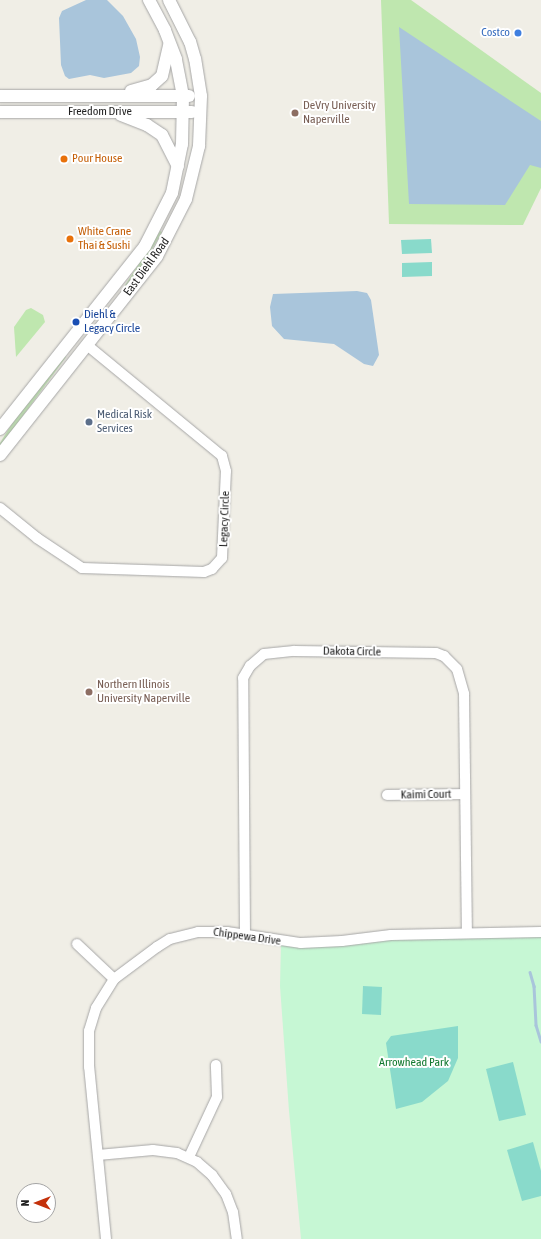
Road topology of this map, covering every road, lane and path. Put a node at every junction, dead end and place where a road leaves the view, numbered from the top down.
1 (149, 0) edge
2 (169, 0) edge
3 (170, 42) junction
4 (0, 96) edge
5 (111, 96) junction
6 (183, 96) junction
7 (200, 96) junction
8 (0, 112) edge
9 (112, 112) junction
10 (184, 112) junction
11 (201, 112) junction
12 (178, 169) junction
13 (87, 345) junction
14 (0, 429) edge
15 (0, 455) edge
16 (0, 508) edge
17 (465, 794) junction
18 (387, 795) dead end
19 (541, 932) edge
20 (467, 933) junction
21 (246, 935) junction
22 (77, 944) dead end
23 (114, 979) junction
24 (216, 1065) dead end
25 (98, 1155) junction
26 (189, 1157) junction
27 (106, 1239) edge
28 (237, 1239) edge

1 - 3 street, East Diehl Road
2 - 7 street, East Diehl Road
3 - 5 street
3 - 6 street, East Diehl Road
4 - 5 street, Freedom Drive
5 - 6 street, Freedom Drive
6 - 7 street, Freedom Drive
6 - 10 street, East Diehl Road
7 - 11 street, East Diehl Road
8 - 9 street, Freedom Drive
9 - 10 street, Freedom Drive
9 - 12 street
10 - 11 street, Freedom Drive
10 - 12 street, East Diehl Road
11 - 13 street, East Diehl Road
12 - 14 street, East Diehl Road
13 - 15 street, East Diehl Road
13 - 16 street, Legacy Circle
17 - 18 street, Kaimi Court
17 - 20 street, Dakota Circle
17 - 21 street, Dakota Circle
19 - 20 street, Chippewa Drive
20 - 21 street, Chippewa Drive
21 - 23 street, Chippewa Drive
22 - 23 street
23 - 25 street, Chippewa Drive
24 - 26 street
25 - 26 street
25 - 27 street, Chippewa Drive
26 - 28 street

